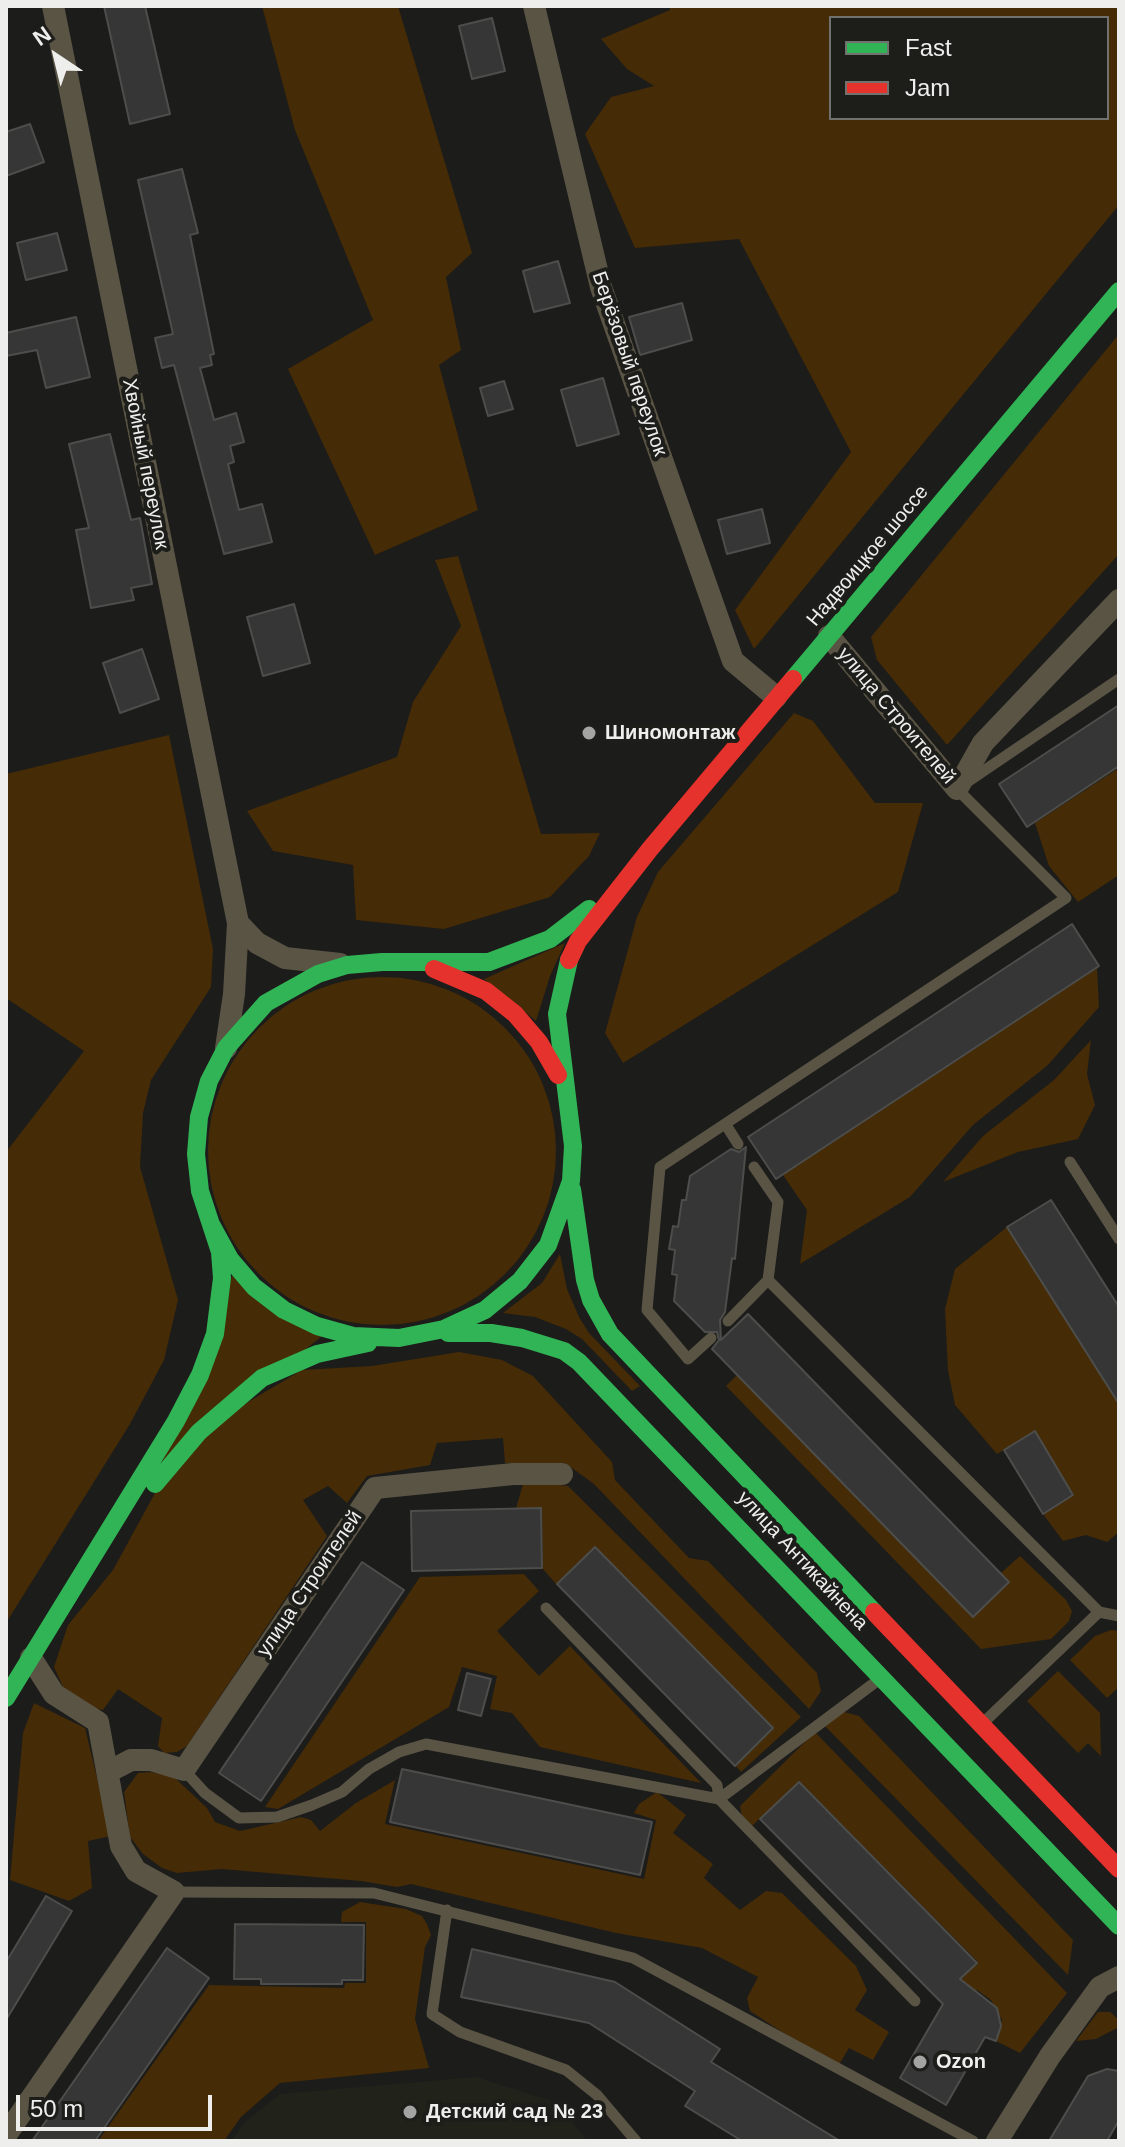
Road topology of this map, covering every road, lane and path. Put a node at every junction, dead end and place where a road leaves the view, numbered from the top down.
1 (53, 6) edge
2 (534, 6) edge
3 (1119, 291) edge
4 (1119, 600) edge
5 (829, 636) junction
6 (1119, 679) edge
7 (776, 697) junction
8 (957, 789) junction
9 (650, 849) junction
10 (238, 923) junction
11 (417, 964) junction
12 (347, 965) junction
13 (226, 1048) junction
14 (569, 1110) junction
15 (726, 1125) junction
16 (738, 1144) dead end
17 (1070, 1162) dead end
18 (754, 1167) dead end
19 (571, 1181) junction
20 (212, 1226) junction
21 (1119, 1239) edge
22 (768, 1280) junction
23 (728, 1321) dead end
24 (395, 1338) junction
25 (711, 1338) dead end
26 (562, 1474) dead end
27 (102, 1546) junction
28 (546, 1608) dead end
29 (1099, 1612) junction
30 (1119, 1616) edge
31 (31, 1658) junction
32 (882, 1677) junction
33 (6, 1698) edge
34 (981, 1724) junction
35 (184, 1770) junction
36 (110, 1771) junction
37 (719, 1799) junction
38 (1119, 1869) edge
39 (174, 1892) junction
40 (447, 1910) junction
41 (1116, 1917) edge
42 (1119, 1977) edge
43 (915, 2001) dead end
44 (6, 2135) edge
45 (636, 2141) edge
46 (973, 2141) edge
47 (997, 2141) edge

1 - 10 street, Хвойный переулок
2 - 7 street, Берёзовый переулок
3 - 5 main road, Надвоицкое шоссе
4 - 8 street, улица Строителей
5 - 7 main road, Надвоицкое шоссе
5 - 8 street, улица Строителей
6 - 8 lane
7 - 9 main road, Надвоицкое шоссе
8 - 15 lane
9 - 11 main road
9 - 14 main road
10 - 12 street
10 - 13 street, Хвойный переулок
11 - 12 main road
11 - 14 main road
12 - 13 main road
13 - 20 main road
14 - 19 main road
15 - 16 lane
15 - 25 lane
17 - 21 lane
18 - 22 lane
19 - 24 main road
19 - 34 main road, улица Антикайнена
20 - 24 main road
20 - 27 main road
22 - 23 lane
22 - 29 lane
24 - 27 main road
24 - 32 main road, улица Антикайнена
26 - 35 street, улица Строителей
27 - 31 main road
28 - 37 lane
29 - 30 lane
29 - 34 lane
31 - 33 main road
31 - 36 street
32 - 37 lane
32 - 41 main road, улица Антикайнена
34 - 38 main road, улица Антикайнена
35 - 36 street
35 - 37 lane
36 - 39 street
37 - 43 lane
39 - 40 lane
39 - 44 street
40 - 45 lane
40 - 46 lane
42 - 47 street

